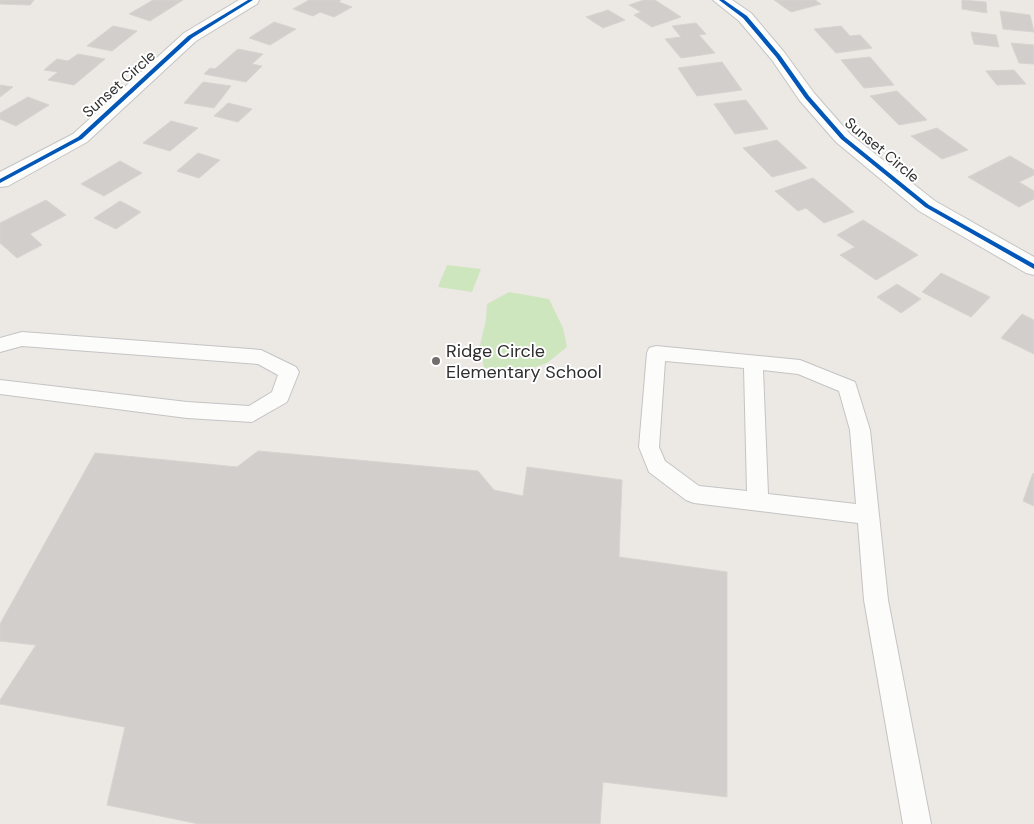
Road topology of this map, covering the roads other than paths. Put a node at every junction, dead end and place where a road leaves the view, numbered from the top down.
1 (251, 0) edge
2 (721, 0) edge
3 (0, 181) edge
4 (1034, 267) edge
5 (0, 345) edge
6 (753, 363) junction
7 (0, 387) edge
8 (758, 502) junction
9 (869, 515) junction
10 (917, 824) edge

1 - 3 street, Sunset Circle
2 - 4 street, Sunset Circle
5 - 7 lane
6 - 8 lane
6 - 8 lane
6 - 9 lane
8 - 9 lane
9 - 10 lane

